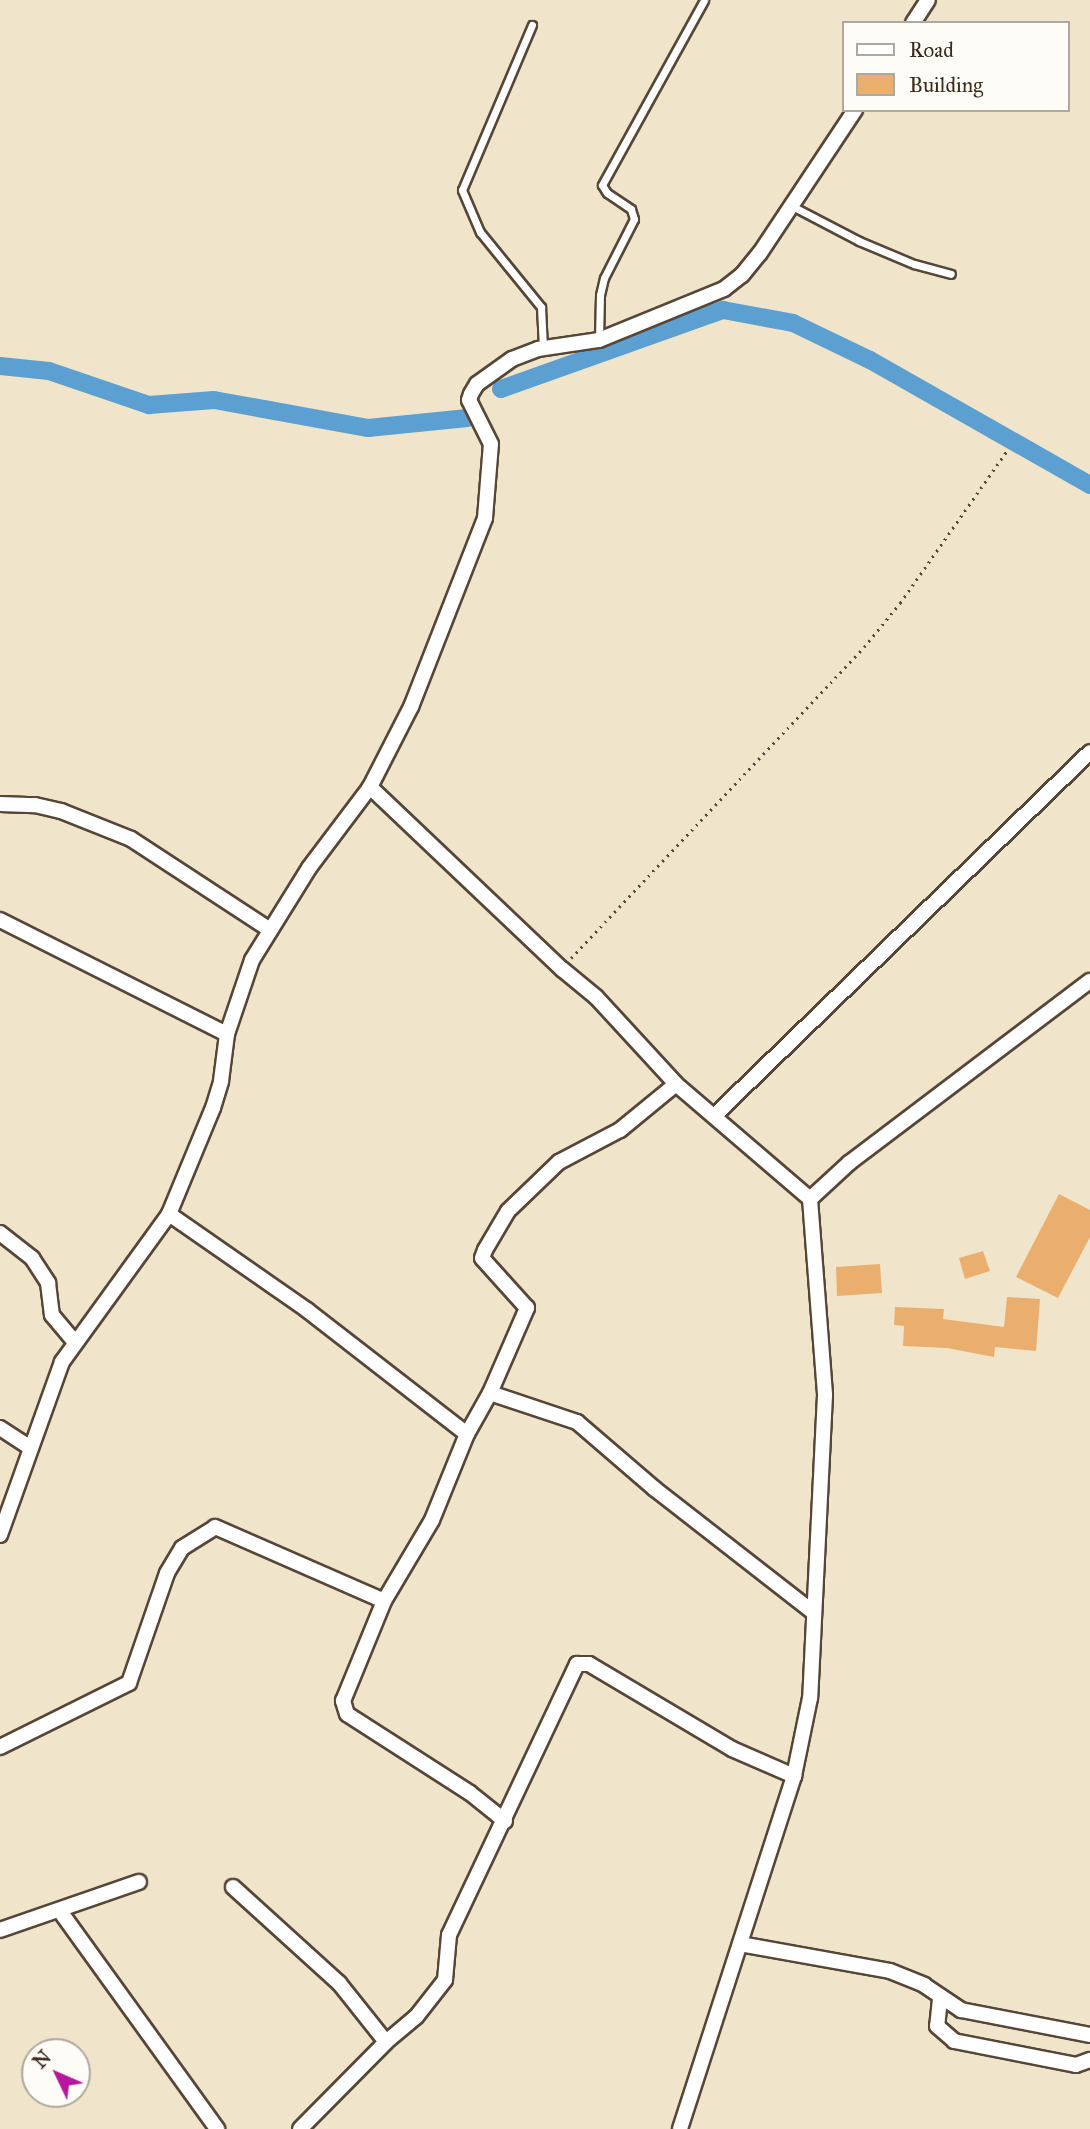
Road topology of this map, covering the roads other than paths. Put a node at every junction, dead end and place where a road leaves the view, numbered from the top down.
1 (704, 0) edge
2 (928, 0) edge
3 (914, 21) edge
4 (532, 25) dead end
5 (854, 112) edge
6 (792, 206) junction
7 (951, 274) dead end
8 (599, 340) junction
9 (543, 348) junction
10 (1090, 752) edge
11 (370, 788) junction
12 (0, 804) edge
13 (0, 920) edge
14 (270, 930) junction
15 (1090, 981) edge
16 (227, 1034) junction
17 (676, 1084) junction
18 (714, 1116) junction
19 (810, 1199) junction
20 (170, 1214) junction
21 (0, 1233) edge
22 (75, 1342) junction
23 (490, 1393) junction
24 (0, 1428) edge
25 (467, 1434) junction
26 (29, 1447) junction
27 (0, 1535) edge
28 (384, 1601) junction
29 (813, 1612) junction
30 (0, 1748) edge
31 (794, 1776) junction
32 (505, 1821) junction
33 (139, 1881) dead end
34 (233, 1887) dead end
35 (61, 1911) junction
36 (0, 1930) edge
37 (740, 1944) junction
38 (940, 1999) junction
39 (1090, 2035) edge
40 (386, 2042) junction
41 (1090, 2060) edge
42 (217, 2129) edge
43 (300, 2129) edge
44 (680, 2129) edge

1 - 8 lane
2 - 3 street
4 - 9 lane
5 - 6 street
6 - 7 lane
6 - 8 street
8 - 9 street
9 - 11 street
10 - 18 street
11 - 14 street
11 - 17 street
12 - 14 street
13 - 16 street
14 - 16 street
15 - 19 street
16 - 20 street
17 - 18 street
17 - 23 street
18 - 19 street
19 - 29 street
20 - 22 street
20 - 25 street
21 - 22 street
22 - 26 street
23 - 25 street
23 - 29 street
24 - 26 street
25 - 28 street
26 - 27 street
28 - 30 street
28 - 32 street
29 - 31 street
31 - 32 street
31 - 37 street
32 - 40 street
33 - 35 street
34 - 40 street
35 - 36 street
35 - 42 street
37 - 38 street
37 - 44 street
38 - 39 street
38 - 41 street
40 - 43 street

